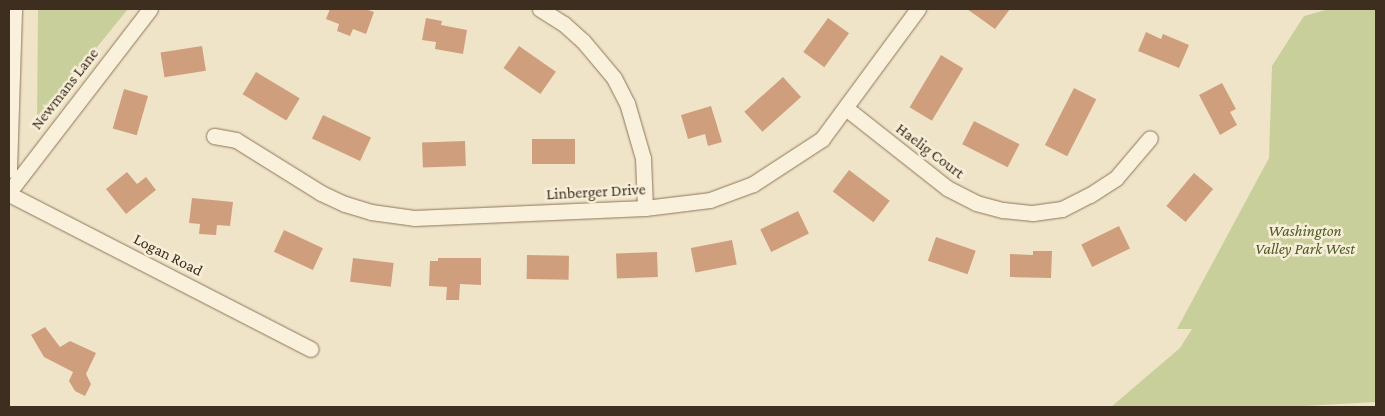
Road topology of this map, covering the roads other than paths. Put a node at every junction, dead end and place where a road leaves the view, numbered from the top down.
1 (14, 9) edge
2 (150, 9) edge
3 (540, 9) edge
4 (918, 9) edge
5 (847, 109) junction
6 (214, 136) dead end
7 (1150, 138) dead end
8 (9, 170) edge
9 (9, 193) edge
10 (645, 208) junction
11 (310, 349) dead end

1 - 8 street
2 - 9 street, Newmans Lane
3 - 10 street
4 - 5 street, Linberger Drive
5 - 7 street, Haelig Court
5 - 10 street, Linberger Drive
6 - 10 street, Linberger Drive
9 - 11 street, Logan Road

